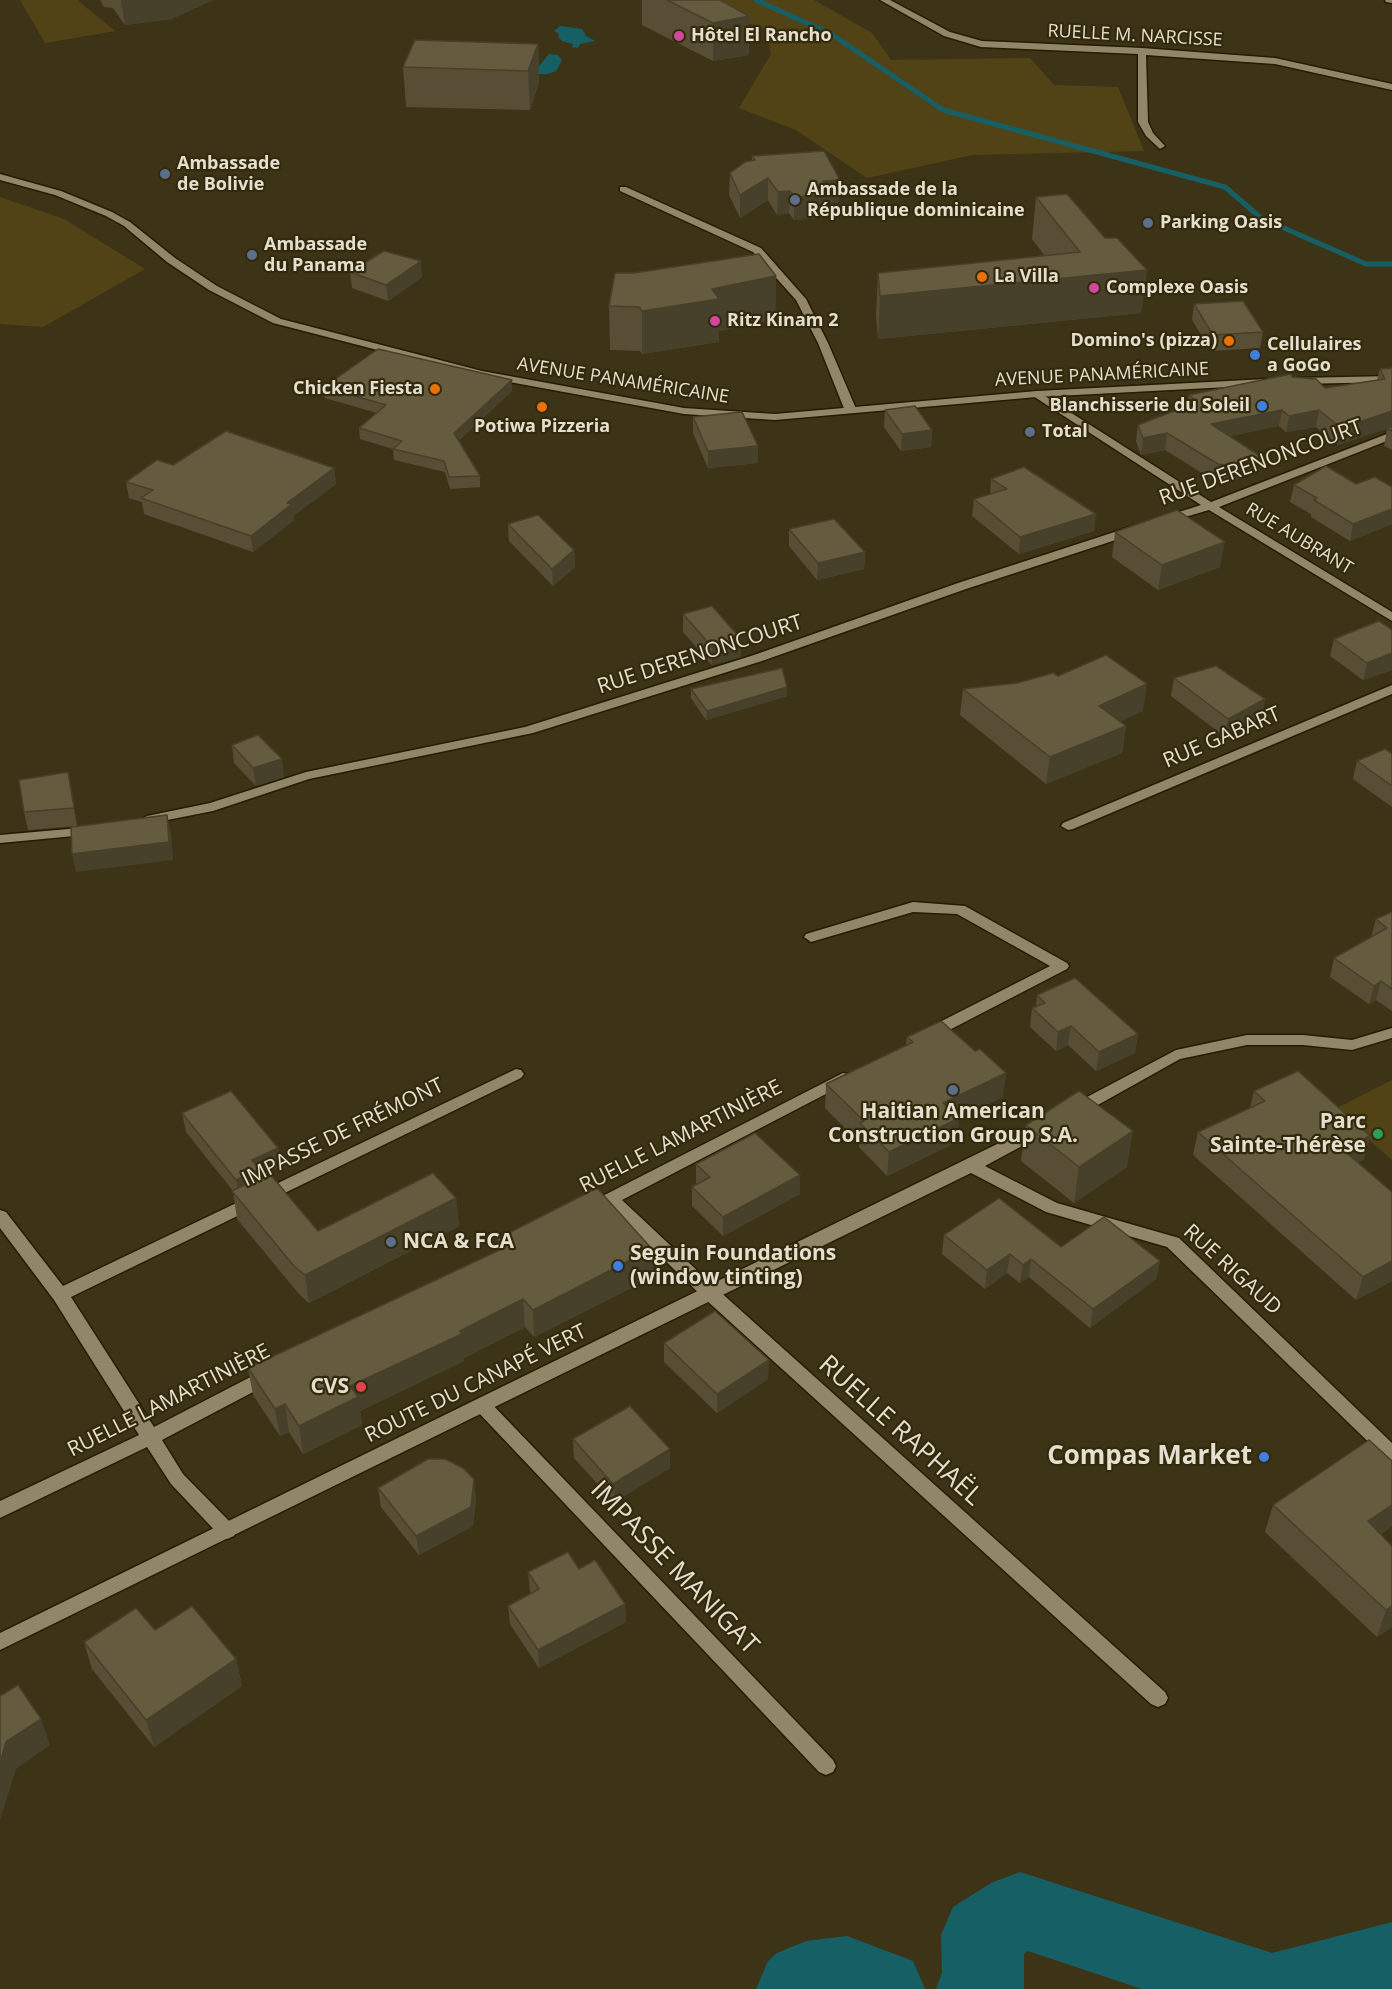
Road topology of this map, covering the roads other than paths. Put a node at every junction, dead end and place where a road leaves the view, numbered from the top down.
1 (884, 0) edge
2 (1142, 51) junction
3 (1392, 87) edge
4 (1160, 146) dead end
5 (0, 177) edge
6 (623, 189) dead end
7 (1392, 379) edge
8 (1037, 394) junction
9 (851, 411) junction
10 (1392, 435) edge
11 (1210, 506) junction
12 (1392, 617) edge
13 (1392, 689) edge
14 (131, 823) edge
15 (1068, 826) dead end
16 (108, 827) edge
17 (0, 839) edge
18 (811, 936) dead end
19 (1392, 1033) edge
20 (916, 1040) edge
21 (853, 1072) edge
22 (516, 1074) dead end
23 (971, 1166) junction
24 (611, 1199) junction
25 (579, 1215) edge
26 (0, 1216) edge
27 (711, 1294) junction
28 (60, 1295) junction
29 (285, 1367) edge
30 (483, 1406) junction
31 (149, 1438) junction
32 (1392, 1454) edge
33 (0, 1510) edge
34 (227, 1531) junction
35 (0, 1642) edge
36 (1158, 1698) dead end
37 (826, 1766) dead end

1 - 2 street, RUELLE M. NARCISSE
2 - 3 street, RUELLE M. NARCISSE
2 - 4 street
5 - 9 street, AVENUE PANAMÉRICAINE
6 - 9 street
7 - 8 street, AVENUE PANAMÉRICAINE
8 - 9 street, AVENUE PANAMÉRICAINE
8 - 11 street, RUE AUBRANT
10 - 11 street, RUE DERENONCOURT
11 - 12 street, RUE AUBRANT
11 - 14 street, RUE DERENONCOURT
13 - 15 street, RUE GABART
16 - 17 street
18 - 20 street
19 - 23 street, ROUTE DU CANAPÉ VERT
21 - 24 street, RUELLE LAMARTINIÈRE
22 - 28 street, IMPASSE DE FRÉMONT
23 - 27 street, ROUTE DU CANAPÉ VERT
23 - 32 street, RUE RIGAUD
24 - 25 street, RUELLE LAMARTINIÈRE
24 - 27 street, RUELLE RAPHAËL
26 - 28 street
27 - 30 street, ROUTE DU CANAPÉ VERT
27 - 36 street, RUELLE RAPHAËL
28 - 31 street
29 - 31 street, RUELLE LAMARTINIÈRE
30 - 34 street, ROUTE DU CANAPÉ VERT
30 - 37 street, IMPASSE MANIGAT
31 - 33 street, RUELLE LAMARTINIÈRE
31 - 34 street
34 - 35 street, ROUTE DU CANAPÉ VERT

